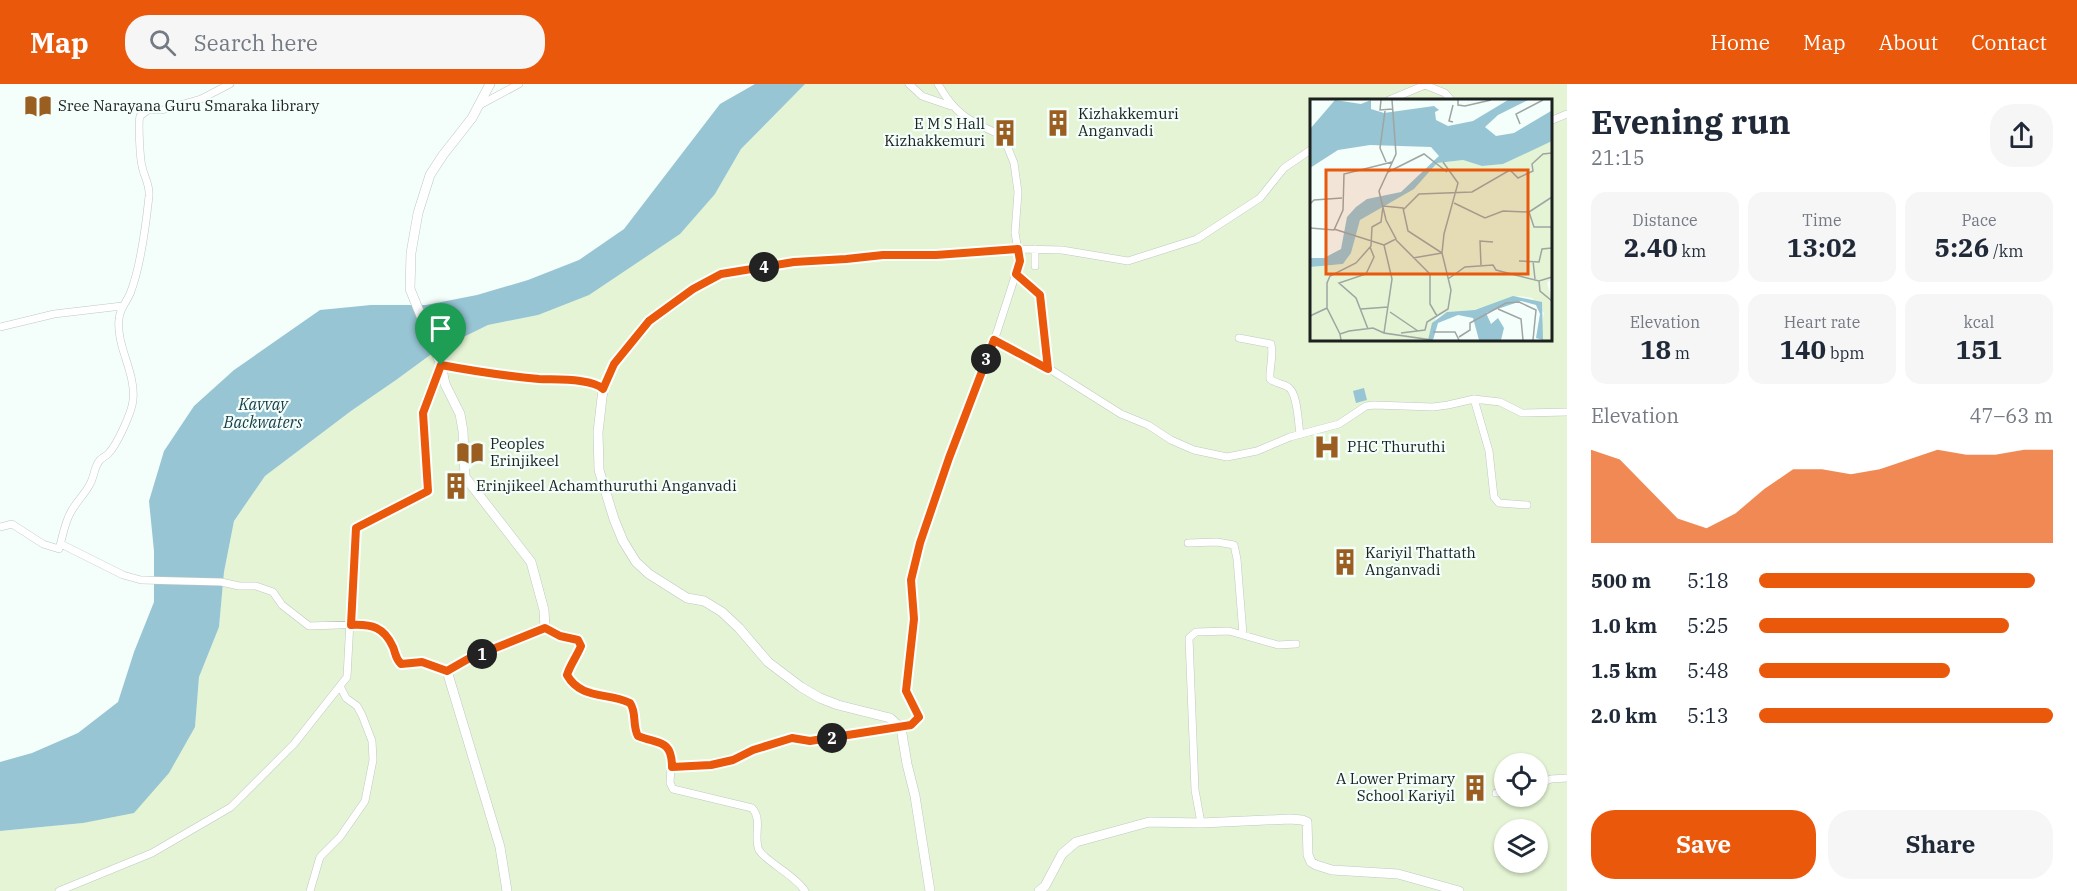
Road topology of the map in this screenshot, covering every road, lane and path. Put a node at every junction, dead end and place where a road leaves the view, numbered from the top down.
1 (230, 84) edge
2 (490, 84) edge
3 (519, 84) edge
4 (909, 84) edge
5 (938, 84) edge
6 (1391, 99) edge
7 (1450, 99) edge
8 (478, 106) junction
9 (951, 106) junction
10 (1567, 114) edge
11 (1552, 121) edge
12 (1310, 150) edge
13 (1018, 249) junction
14 (1035, 249) junction
15 (1035, 266) dead end
16 (1016, 274) junction
17 (122, 306) junction
18 (0, 327) edge
19 (1239, 338) dead end
20 (994, 340) junction
21 (441, 365) junction
22 (1048, 369) junction
23 (603, 389) junction
24 (1474, 399) junction
25 (1567, 412) edge
26 (1300, 434) junction
27 (1527, 505) dead end
28 (0, 526) edge
29 (1188, 543) dead end
30 (61, 544) junction
31 (351, 625) junction
32 (545, 628) junction
33 (1243, 634) junction
34 (1296, 644) dead end
35 (447, 671) junction
36 (340, 686) junction
37 (901, 728) junction
38 (672, 767) junction
39 (1567, 778) edge
40 (1548, 780) edge
41 (1201, 823) junction
42 (59, 891) edge
43 (310, 891) edge
44 (507, 891) edge
45 (805, 891) edge
46 (930, 891) edge
47 (1039, 891) edge
48 (1458, 891) edge

1 - 17 street
2 - 8 street
3 - 8 street
4 - 9 street
5 - 9 street
6 - 7 street
8 - 21 street
9 - 13 street
10 - 11 street
12 - 14 street
13 - 14 street
13 - 16 street
13 - 23 street
14 - 15 street
16 - 20 street
16 - 22 street
17 - 18 street
17 - 30 street
19 - 26 street
20 - 22 street
20 - 37 street
21 - 23 street
21 - 31 street
21 - 32 street
22 - 26 street
23 - 37 street
24 - 25 street
24 - 26 street
24 - 27 street
28 - 30 street
29 - 33 street
30 - 31 street
31 - 35 street
31 - 36 street
32 - 35 street
32 - 38 street
33 - 34 street
33 - 41 street
35 - 44 street
36 - 42 street
36 - 43 street
37 - 38 street
37 - 46 street
38 - 45 street
39 - 40 street
41 - 47 street
41 - 48 street

